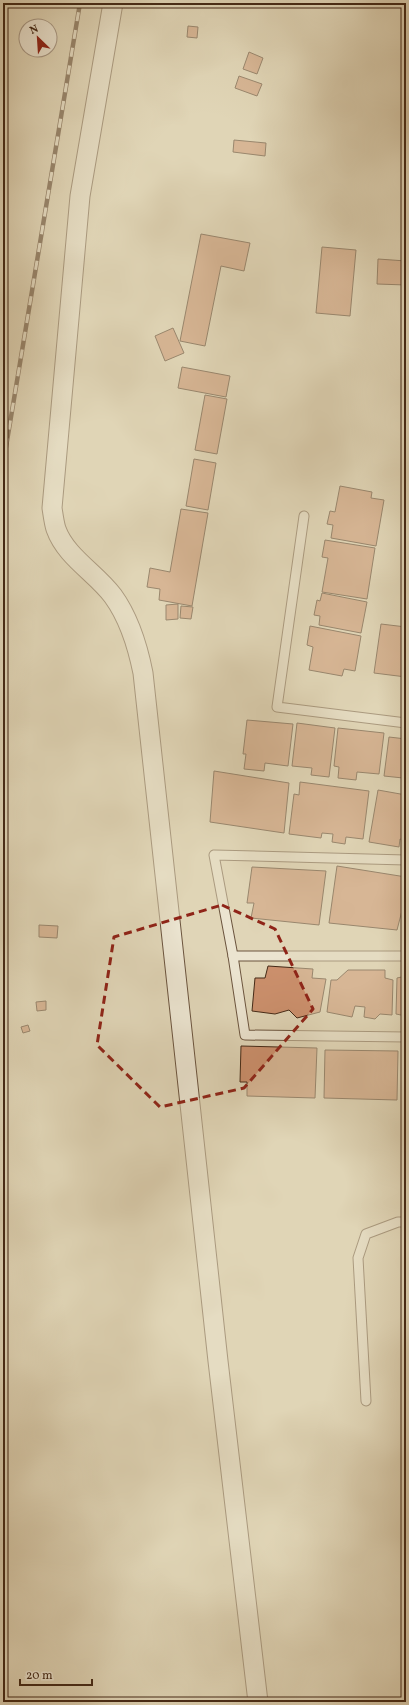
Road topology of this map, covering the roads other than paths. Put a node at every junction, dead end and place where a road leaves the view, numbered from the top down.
1 (113, 3) edge
2 (304, 516) dead end
3 (406, 723) edge
4 (406, 860) edge
5 (233, 956) junction
6 (406, 956) edge
7 (406, 1037) edge
8 (406, 1222) edge
9 (366, 1401) dead end
10 (258, 1702) edge

1 - 10 street
2 - 3 lane
4 - 5 lane
5 - 6 lane
5 - 7 lane
8 - 9 lane

